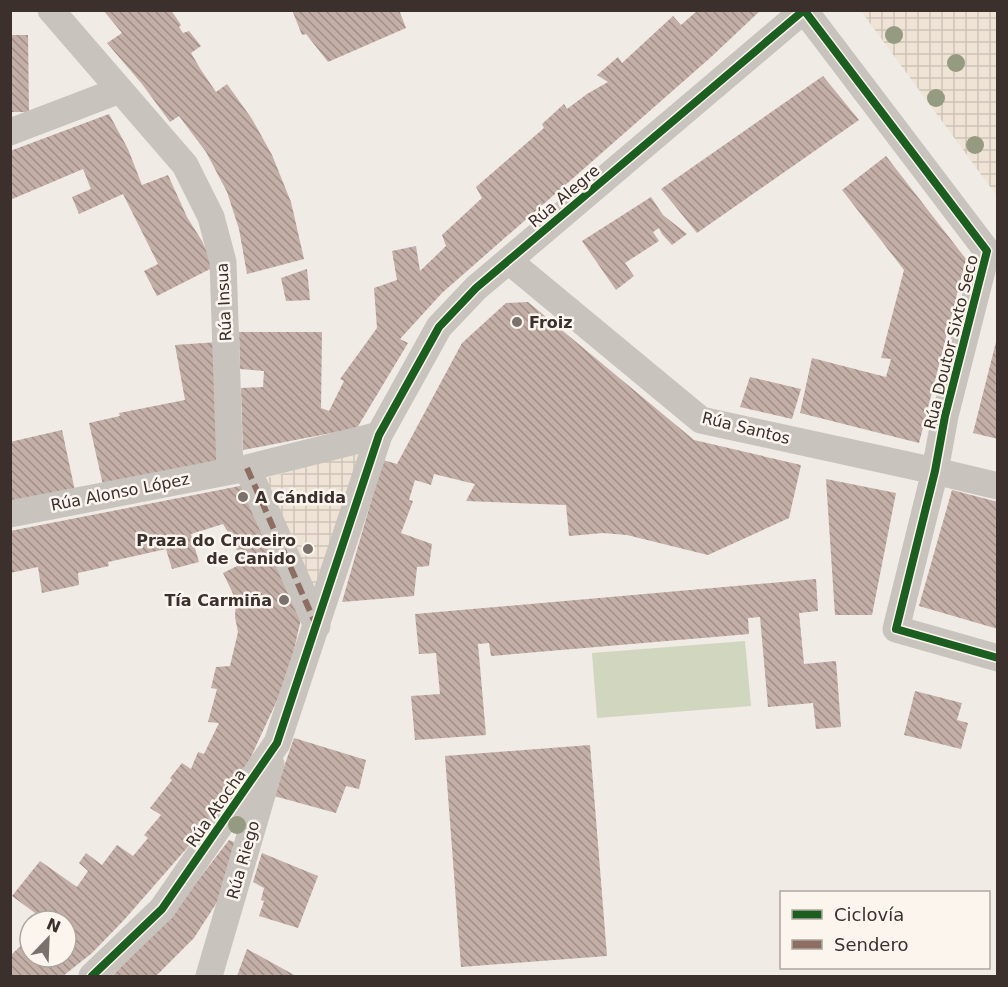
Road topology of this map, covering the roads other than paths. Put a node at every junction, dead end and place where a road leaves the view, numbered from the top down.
1 (51, 10) edge
2 (804, 11) edge
3 (120, 90) junction
4 (10, 132) edge
5 (509, 261) junction
6 (379, 435) junction
7 (239, 469) junction
8 (935, 471) junction
9 (998, 486) edge
10 (10, 514) edge
11 (317, 626) junction
12 (998, 658) edge
13 (277, 743) junction
14 (92, 976) edge
15 (209, 976) edge

1 - 3 street, Rúa Insua
2 - 5 street, Rúa Alegre
2 - 8 street, Rúa Doutor Sixto Seco
3 - 4 street
3 - 7 street, Rúa Insua
5 - 6 street, Rúa Alegre
5 - 8 street, Rúa Santos
6 - 7 street
6 - 11 street
7 - 10 street, Rúa Alonso López
7 - 11 street
8 - 9 street, Rúa Santos
8 - 12 street, Rúa Doutor Sixto Seco
11 - 13 street, Rúa Atocha
13 - 14 street, Rúa Atocha
13 - 15 street, Rúa Riego

